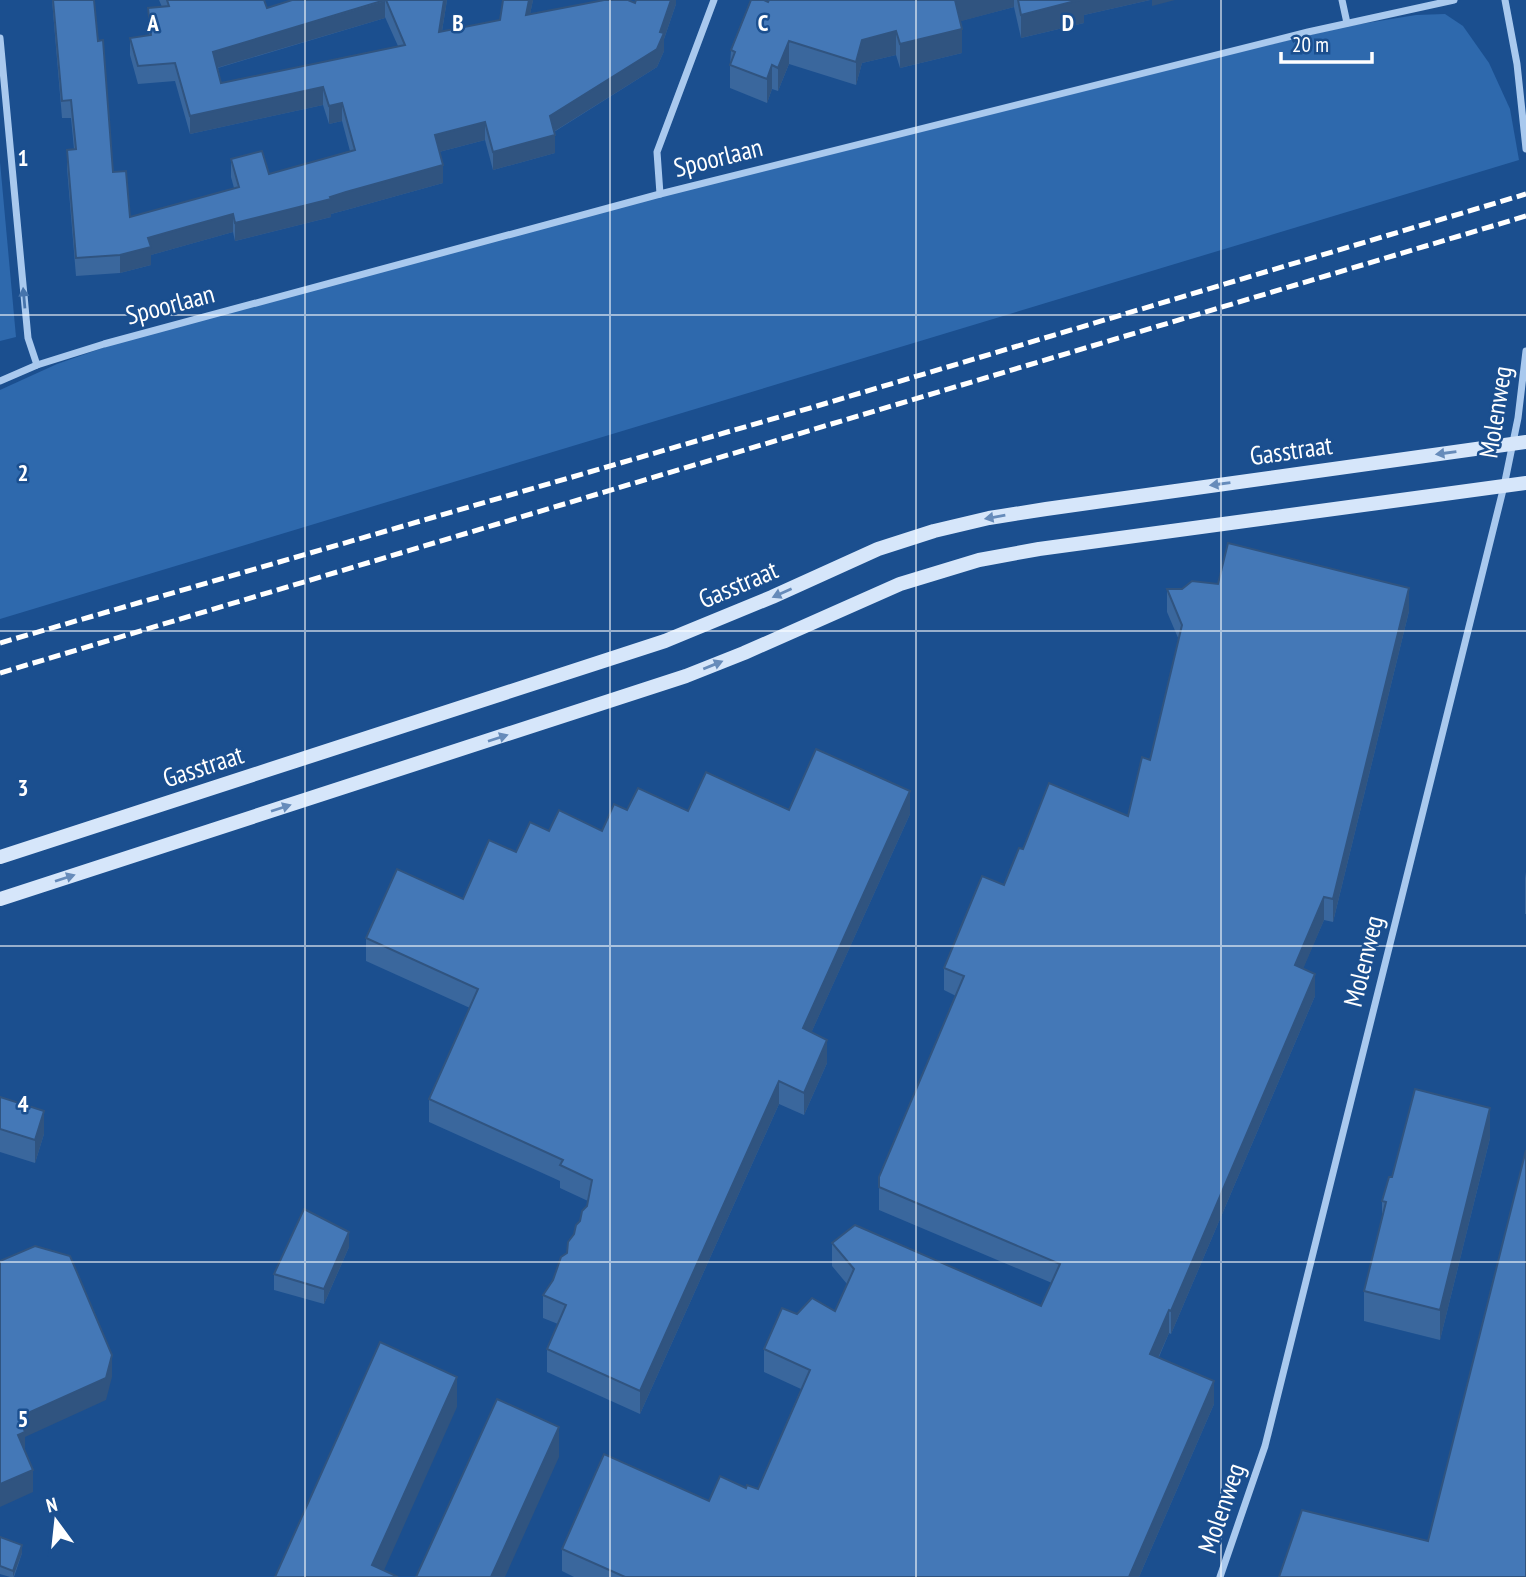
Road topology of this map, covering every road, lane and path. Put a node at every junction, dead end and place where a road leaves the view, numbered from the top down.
1 (714, 0) edge
2 (1342, 0) edge
3 (1454, 0) edge
4 (1505, 0) edge
5 (1347, 23) junction
6 (0, 38) edge
7 (1526, 149) edge
8 (660, 194) junction
9 (1526, 351) edge
10 (37, 365) junction
11 (0, 381) edge
12 (1520, 443) edge
13 (1526, 483) edge
14 (1504, 486) junction
15 (0, 856) edge
16 (0, 899) edge
17 (1220, 1577) edge

1 - 8 street
2 - 5 street
3 - 5 street, Spoorlaan
4 - 7 street
5 - 8 street, Spoorlaan
10 -> 6 street
8 - 10 street, Spoorlaan
9 - 12 street, Molenweg
10 - 11 street, Spoorlaan
12 - 14 street, Molenweg
12 -> 15 street, Gasstraat
13 - 14 street
16 -> 14 street
14 - 17 street, Molenweg

